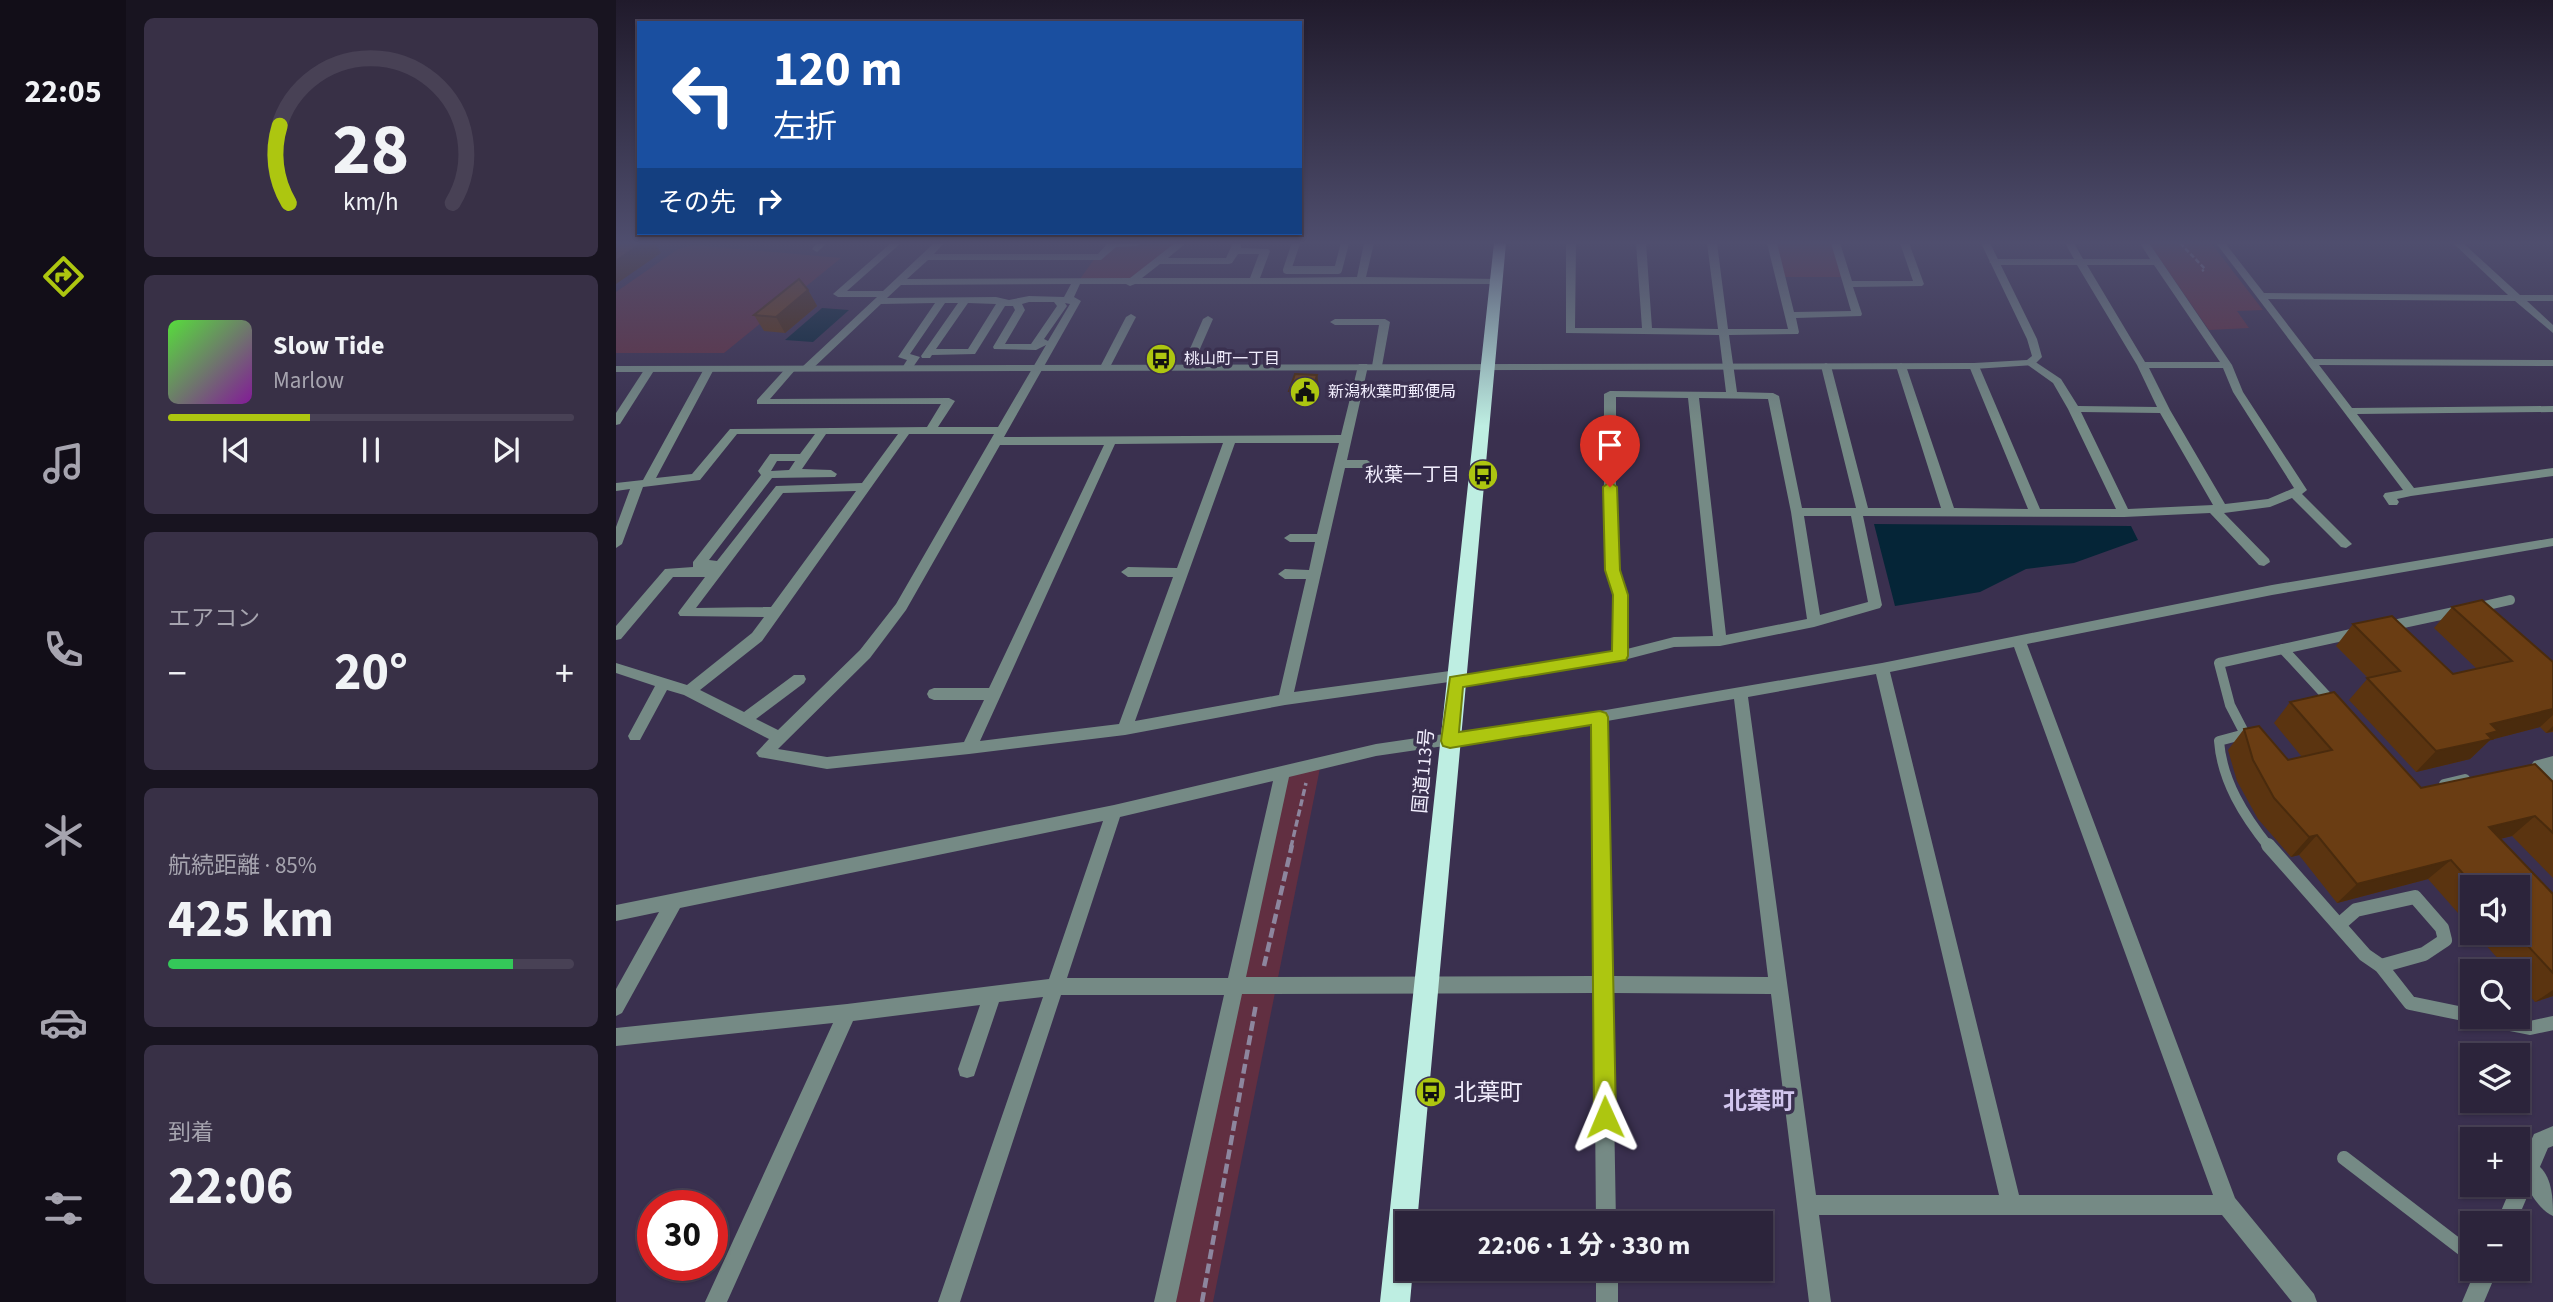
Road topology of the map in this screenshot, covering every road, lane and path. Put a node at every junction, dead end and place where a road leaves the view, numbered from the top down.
1 (1002, 303) edge
2 (1017, 303) edge
3 (875, 304) edge
4 (940, 304) edge
5 (962, 304) edge
6 (1061, 304) edge
7 (1074, 304) edge
8 (1494, 304) edge
9 (1570, 304) edge
10 (1645, 304) edge
11 (1720, 304) edge
12 (1786, 304) edge
13 (1854, 304) edge
14 (2015, 304) edge
15 (2105, 304) edge
16 (2185, 304) edge
17 (2269, 304) edge
18 (2524, 304) edge
19 (1789, 315) junction
20 (1131, 317) dead end
21 (1208, 319) dead end
22 (1335, 322) dead end
23 (2553, 330) edge
24 (1647, 332) junction
25 (1724, 332) junction
26 (1037, 342) junction
27 (1053, 342) junction
28 (930, 352) junction
29 (915, 357) junction
30 (2312, 362) junction
31 (2030, 363) junction
32 (2553, 363) edge
33 (2142, 365) junction
34 (2227, 365) junction
35 (1363, 366) junction
36 (1377, 366) junction
37 (1488, 366) junction
38 (1729, 366) junction
39 (1826, 366) junction
40 (1901, 366) junction
41 (1974, 366) junction
42 (1105, 367) junction
43 (1188, 367) junction
44 (907, 368) junction
45 (1039, 368) junction
46 (616, 369) edge
47 (650, 369) junction
48 (709, 369) junction
49 (791, 369) junction
50 (806, 369) junction
51 (1693, 395) junction
52 (1732, 395) junction
53 (2074, 408) junction
54 (2553, 409) edge
55 (2164, 410) junction
56 (2350, 411) junction
57 (618, 415) edge
58 (823, 431) junction
59 (906, 431) junction
60 (930, 431) junction
61 (1001, 436) junction
62 (1230, 439) junction
63 (1345, 439) junction
64 (1111, 441) junction
65 (804, 458) junction
66 (1339, 464) junction
67 (1367, 464) dead end
68 (753, 467) dead end
69 (767, 471) junction
70 (2553, 471) edge
71 (793, 473) junction
72 (831, 474) dead end
73 (642, 484) junction
74 (616, 487) edge
75 (865, 487) junction
76 (2411, 492) junction
77 (2294, 493) junction
78 (2393, 502) dead end
79 (2218, 509) junction
80 (1797, 512) junction
81 (1860, 512) junction
82 (1949, 513) junction
83 (2036, 513) junction
84 (2124, 513) junction
85 (1290, 538) dead end
86 (1322, 538) junction
87 (2553, 542) edge
88 (616, 544) edge
89 (2346, 544) dead end
90 (2264, 562) dead end
91 (718, 568) junction
92 (1128, 572) dead end
93 (1182, 573) junction
94 (1284, 574) dead end
95 (1313, 575) junction
96 (2510, 600) dead end
97 (775, 612) junction
98 (1814, 622) junction
99 (2376, 629) edge
100 (2363, 632) edge
101 (616, 635) edge
102 (2019, 640) junction
103 (1720, 642) junction
104 (2283, 649) junction
105 (1620, 656) junction
106 (616, 668) edge
107 (1882, 668) junction
108 (1456, 678) junction
109 (799, 679) dead end
110 (664, 682) junction
111 (689, 691) junction
112 (1740, 693) junction
113 (934, 694) dead end
114 (994, 694) junction
115 (1285, 699) junction
116 (2339, 709) edge
117 (1600, 717) junction
118 (745, 719) junction
119 (1125, 729) junction
120 (635, 736) dead end
121 (779, 737) junction
122 (1450, 741) junction
123 (969, 748) junction
124 (2553, 762) edge
125 (1309, 766) junction
126 (1282, 773) junction
127 (2465, 779) edge
128 (2553, 779) edge
129 (2427, 787) edge
130 (1114, 812) junction
131 (676, 900) junction
132 (616, 913) edge
133 (2340, 924) junction
134 (2381, 966) junction
135 (1603, 984) junction
136 (1237, 985) junction
137 (1428, 985) junction
138 (1259, 986) junction
139 (1776, 986) junction
140 (1054, 987) junction
141 (993, 995) junction
142 (616, 1007) edge
143 (847, 1013) junction
144 (2460, 1014) edge
145 (2553, 1023) edge
146 (2530, 1028) edge
147 (616, 1037) edge
148 (967, 1069) dead end
149 (2551, 1138) edge
150 (2344, 1158) dead end
151 (2530, 1168) edge
152 (2530, 1172) edge
153 (1806, 1205) junction
154 (2227, 1205) junction
155 (2012, 1206) junction
156 (2553, 1206) edge
157 (1606, 1211) edge
158 (2460, 1247) edge
159 (1606, 1281) edge
160 (2482, 1281) edge
161 (716, 1302) edge
162 (949, 1302) edge
163 (1166, 1302) edge
164 (1202, 1302) edge
165 (1395, 1302) edge
166 (1607, 1302) edge
167 (1819, 1302) edge
168 (2306, 1302) edge
169 (2473, 1302) edge

1 - 28 street
2 - 26 street
3 - 50 street
4 - 29 street
5 - 28 street
6 - 26 street
7 - 27 street
8 - 37 highway, 国道113号
9 - 24 street
10 - 24 street
11 - 25 street
12 - 19 street
13 - 19 street
14 - 31 street
15 - 33 street
16 - 34 street
17 - 30 street
18 - 23 street
19 - 25 street
20 - 42 street
21 - 43 street
22 - 36 street
24 - 25 street
25 - 38 street
26 - 27 street
27 - 45 street
28 - 29 street
29 - 44 street
30 - 32 street
30 - 56 street
31 - 41 street
31 - 53 street
33 - 34 street
33 - 55 street
34 - 77 street
35 - 36 street
35 - 43 street
35 - 63 street
36 - 37 street
37 - 38 street
37 - 108 highway, 国道113号
38 - 39 street
38 - 52 street
39 - 40 street
39 - 81 street
40 - 41 street
40 - 82 street
41 - 83 street
42 - 43 street
42 - 45 street
44 - 45 street
44 - 50 street
45 - 61 street
46 - 47 street
47 - 48 street
47 - 57 street
48 - 49 street
48 - 73 street
49 - 50 street
49 - 60 street
51 - 52 street
51 - 103 street
51 - 105 street
52 - 80 street
53 - 55 street
53 - 84 street
54 - 56 street
55 - 79 street
56 - 76 street
58 - 59 street
58 - 65 street
58 - 73 street
59 - 60 street
59 - 75 street
60 - 61 street
61 - 64 street
61 - 121 street
62 - 63 street
62 - 64 street
62 - 93 street
63 - 66 street
64 - 114 street
65 - 69 street
65 - 71 street
66 - 67 street
66 - 86 street
68 - 69 street
69 - 71 street
69 - 91 street
70 - 76 street
71 - 72 street
73 - 74 street
73 - 88 street
75 - 91 street
75 - 97 street
76 - 78 street
77 - 79 street
77 - 89 street
79 - 84 street
79 - 90 street
80 - 81 street
80 - 98 street
81 - 82 street
81 - 98 street
82 - 83 street
83 - 84 street
85 - 86 street
86 - 95 street
87 - 102 street
91 - 97 street
91 - 101 street
92 - 93 street
93 - 119 street
94 - 95 street
95 - 115 street
96 - 99 lane
97 - 111 street
98 - 103 street
100 - 104 lane
102 - 107 street
102 - 154 street
103 - 105 street
104 - 116 lane
104 - 133 lane
105 - 108 street
106 - 110 street
107 - 112 street
107 - 155 street
108 - 115 street
108 - 122 highway, 国道113号
109 - 118 street
110 - 111 street
110 - 120 street
111 - 118 street
112 - 117 street
112 - 139 street
113 - 114 street
114 - 123 street
115 - 119 street
117 - 122 street
117 - 135 street
118 - 121 street
119 - 123 street
121 - 123 street
122 - 125 street
122 - 137 highway, 国道113号
124 - 128 street
125 - 126 street
125 - 138 path
126 - 130 street
126 - 136 street
127 - 129 lane
130 - 131 street
130 - 140 street
131 - 132 street
131 - 142 street
133 - 134 lane
133 - 134 lane
134 - 144 lane
135 - 137 street
135 - 139 street
135 - 157 street
136 - 138 street
136 - 140 street
136 - 163 street
137 - 138 street
137 - 165 highway, 国道113号
138 - 164 path
139 - 153 street
140 - 141 street
140 - 162 street
141 - 143 street
141 - 148 street
143 - 147 street
143 - 161 street
145 - 146 lane
149 - 151 street
150 - 158 lane
152 - 156 street
153 - 155 street
153 - 167 street
154 - 155 street
154 - 168 street
159 - 166 street
160 - 169 street

